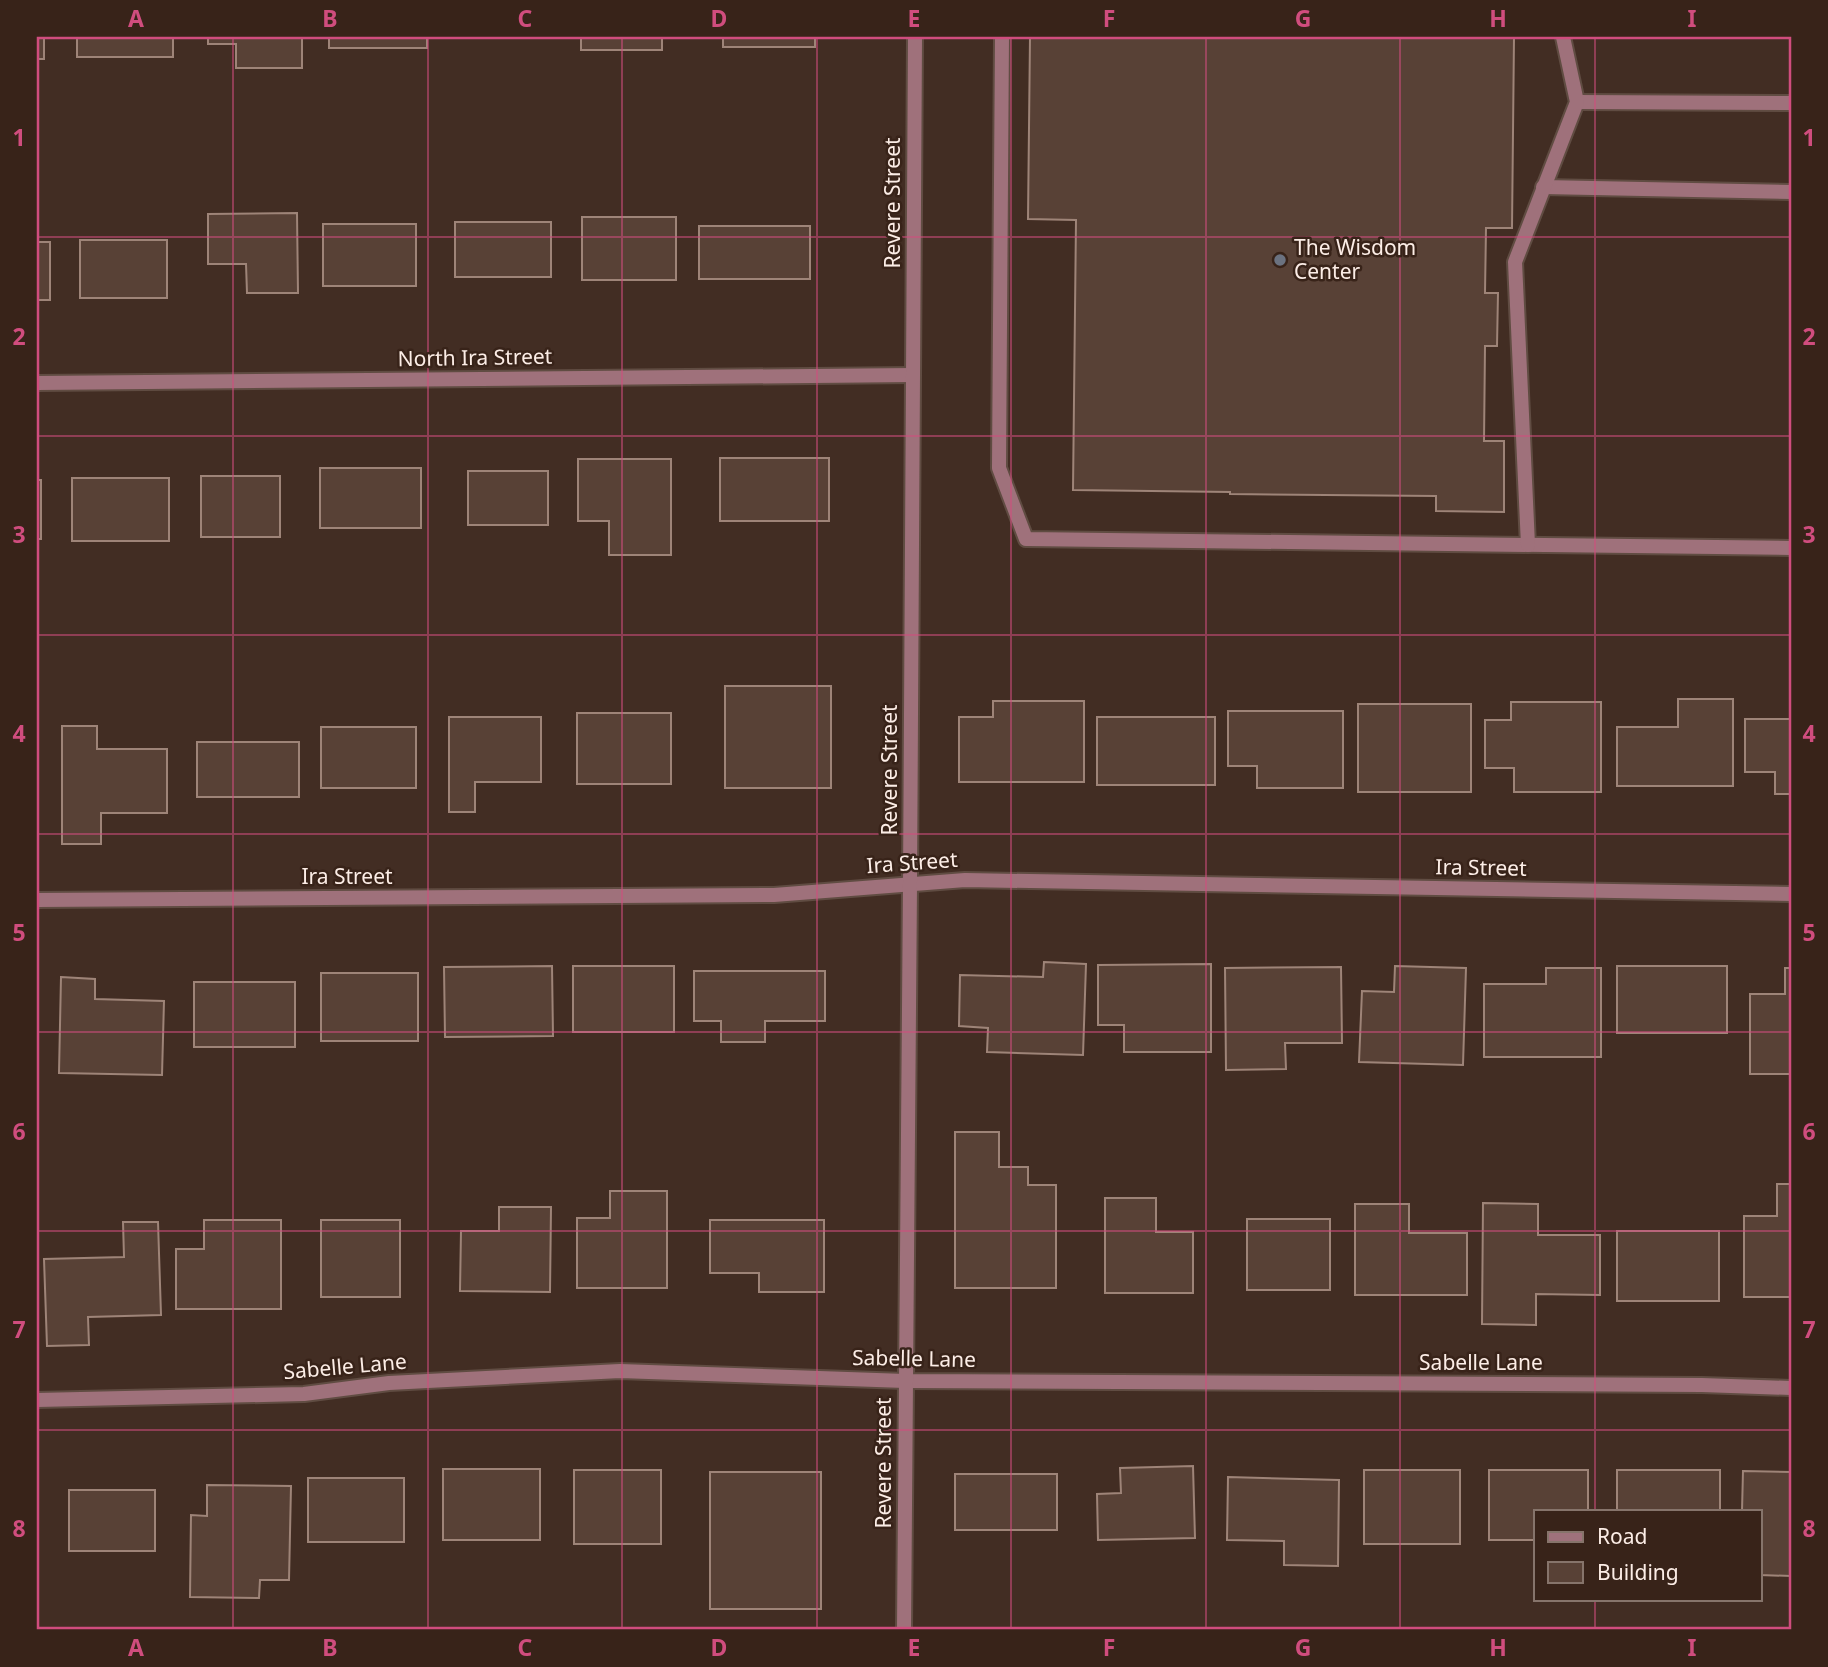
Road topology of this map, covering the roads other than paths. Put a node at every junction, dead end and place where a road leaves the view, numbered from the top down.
1 (915, 37) edge
2 (1002, 37) edge
3 (1563, 37) edge
4 (1577, 102) junction
5 (1791, 103) edge
6 (1544, 187) junction
7 (1791, 192) edge
8 (913, 375) junction
9 (37, 383) edge
10 (1528, 545) junction
11 (1791, 548) edge
12 (911, 884) junction
13 (1791, 894) edge
14 (37, 900) edge
15 (905, 1381) junction
16 (1791, 1388) edge
17 (37, 1400) edge
18 (904, 1630) edge

1 - 8 street, Revere Street
2 - 10 street
3 - 4 street
4 - 5 street
4 - 6 street
6 - 7 street
6 - 10 street
8 - 9 street, North Ira Street
8 - 12 street, Revere Street
10 - 11 street
12 - 13 street, Ira Street
12 - 14 street, Ira Street
12 - 15 street, Revere Street
15 - 16 street, Sabelle Lane
15 - 17 street, Sabelle Lane
15 - 18 street, Revere Street

